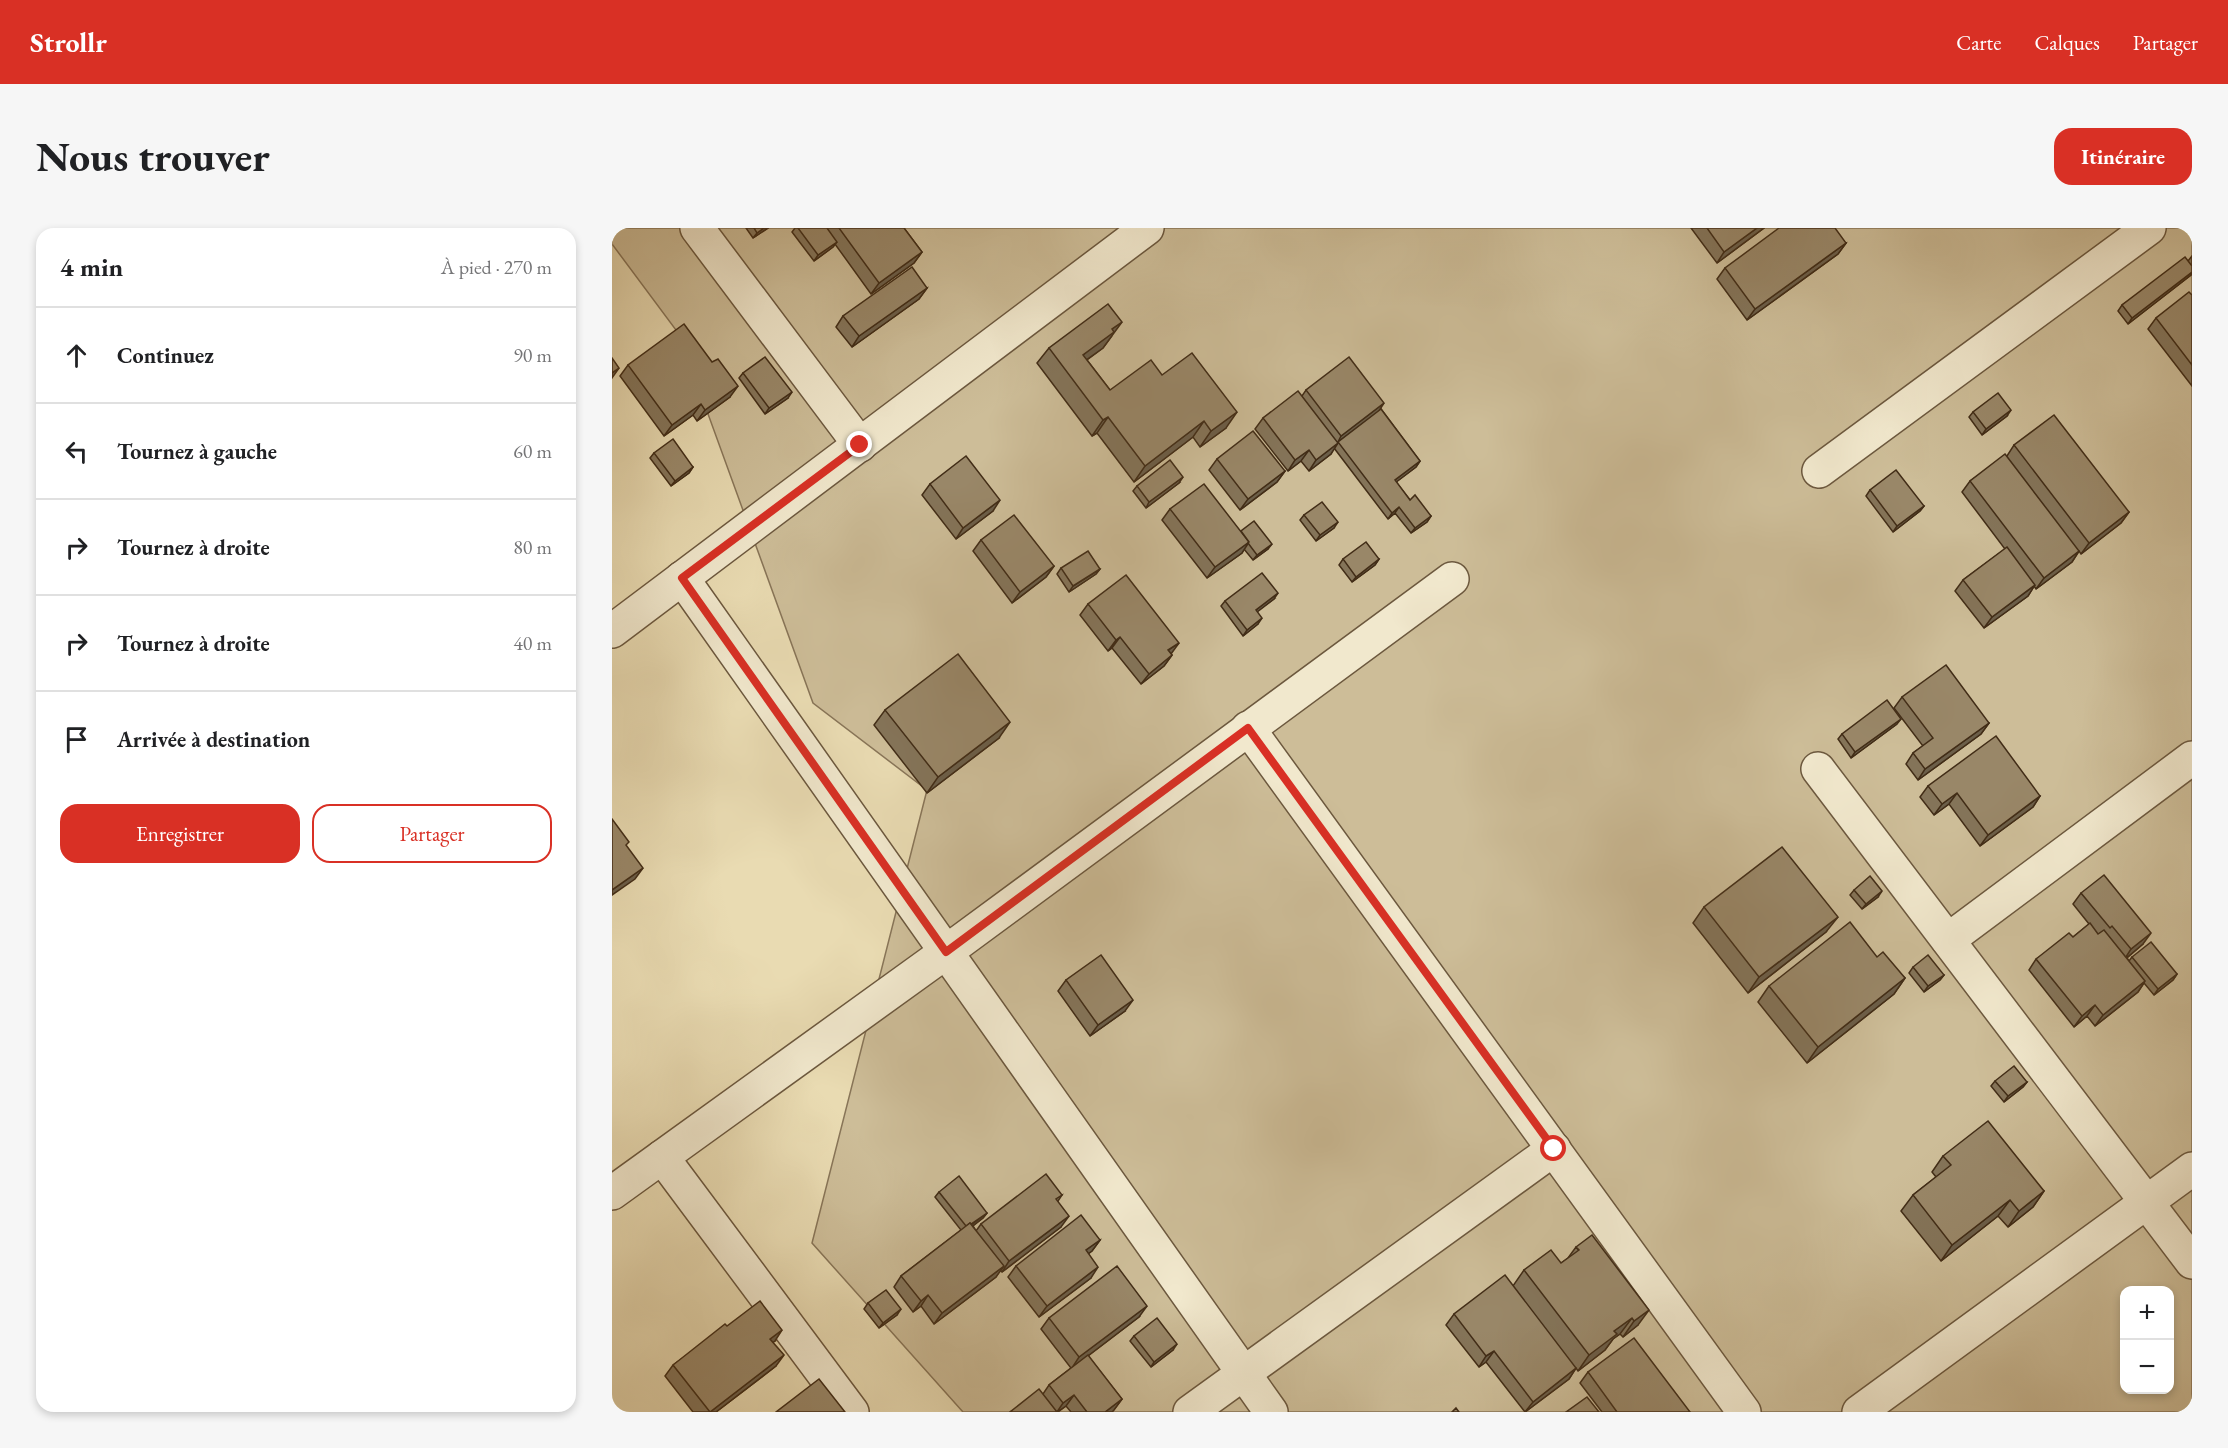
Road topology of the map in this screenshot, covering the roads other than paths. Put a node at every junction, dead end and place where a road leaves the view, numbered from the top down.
1 (698, 228) edge
2 (1147, 228) edge
3 (2149, 228) edge
4 (860, 445) junction
5 (1819, 471) dead end
6 (682, 578) junction
7 (1452, 579) dead end
8 (612, 631) edge
9 (1248, 728) junction
10 (2192, 758) edge
11 (1818, 769) dead end
12 (1948, 940) junction
13 (946, 952) junction
14 (1554, 1149) junction
15 (662, 1157) junction
16 (2192, 1169) edge
17 (612, 1193) edge
18 (2147, 1202) junction
19 (2192, 1262) edge
20 (1243, 1373) junction
21 (852, 1412) edge
22 (1190, 1412) edge
23 (1270, 1412) edge
24 (1744, 1412) edge
25 (1859, 1412) edge

1 - 4 street
2 - 4 street
3 - 5 street
4 - 6 street
6 - 8 street
6 - 13 street
7 - 9 street
9 - 13 street
9 - 14 street
10 - 12 street
11 - 12 street
12 - 18 street
13 - 15 street
13 - 20 street
14 - 20 street
14 - 24 street
15 - 17 street
15 - 21 street
16 - 18 street
18 - 19 street
18 - 25 street
20 - 22 street
20 - 23 street

